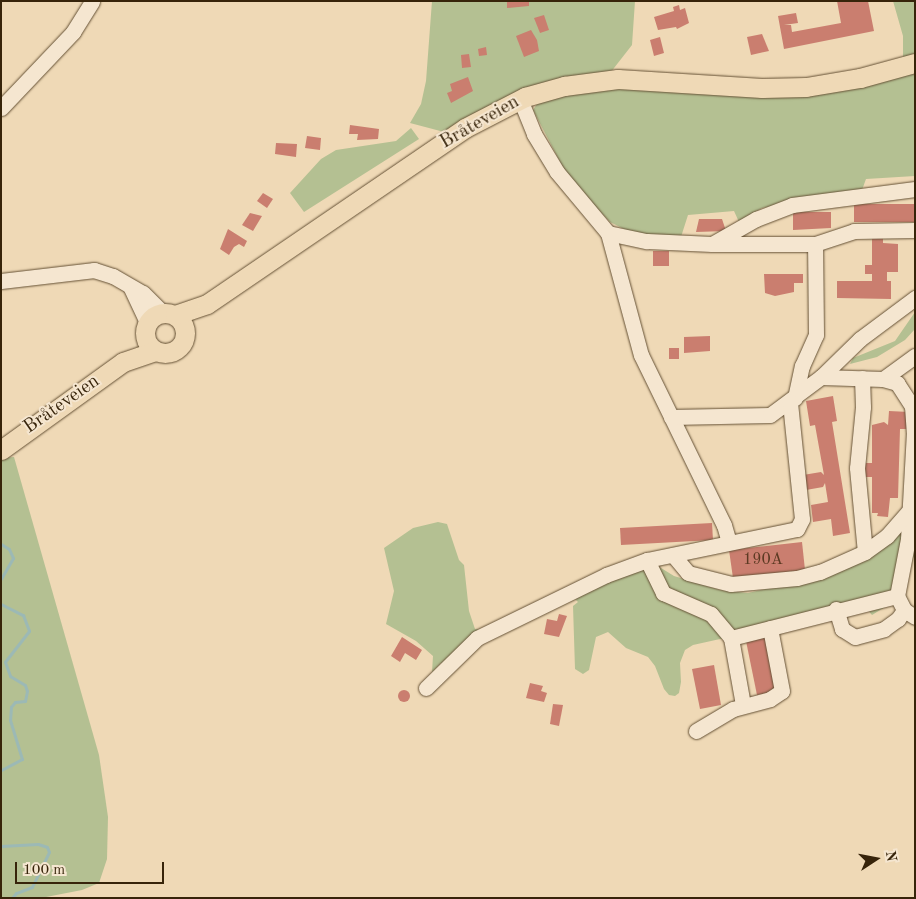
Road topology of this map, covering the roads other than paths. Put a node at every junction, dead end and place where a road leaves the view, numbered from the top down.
1 (92, 1) edge
2 (915, 62) edge
3 (520, 99) junction
4 (1, 108) edge
5 (915, 189) edge
6 (915, 230) edge
7 (608, 233) junction
8 (712, 244) junction
9 (814, 244) junction
10 (1, 281) edge
11 (131, 287) junction
12 (915, 298) edge
13 (174, 320) junction
14 (146, 329) junction
15 (155, 351) junction
16 (915, 356) edge
17 (123, 362) junction
18 (822, 376) junction
19 (862, 378) junction
20 (883, 379) junction
21 (792, 400) junction
22 (671, 417) junction
23 (1, 450) edge
24 (911, 508) junction
25 (729, 542) junction
26 (865, 552) junction
27 (673, 556) junction
28 (647, 560) junction
29 (897, 596) junction
30 (836, 609) junction
31 (909, 614) edge
32 (770, 628) junction
33 (731, 638) junction
34 (426, 688) dead end
35 (743, 705) junction
36 (696, 731) dead end

1 - 4 street
2 - 3 main road, Bråteveien
3 - 7 street
3 - 13 main road, Bråteveien
5 - 8 street
6 - 9 street
7 - 8 street
7 - 22 street
8 - 9 street
9 - 21 street
10 - 11 street
11 - 13 street
11 - 14 street
12 - 18 street
13 - 14 main road, Bråteveien
13 - 15 main road, Bråteveien
14 - 15 main road
14 - 17 main road, Bråteveien
15 - 17 main road, Bråteveien
16 - 20 street
17 - 23 main road, Bråteveien
18 - 19 street
18 - 21 street
19 - 20 street
19 - 26 street
20 - 24 street
21 - 22 street
21 - 25 street
22 - 25 street
24 - 26 street
24 - 29 street
25 - 27 street
26 - 27 street
27 - 28 street
28 - 33 street
28 - 34 street
29 - 30 street
29 - 31 street
30 - 31 street
30 - 32 street
32 - 33 street
32 - 35 street
33 - 35 street
35 - 36 street

